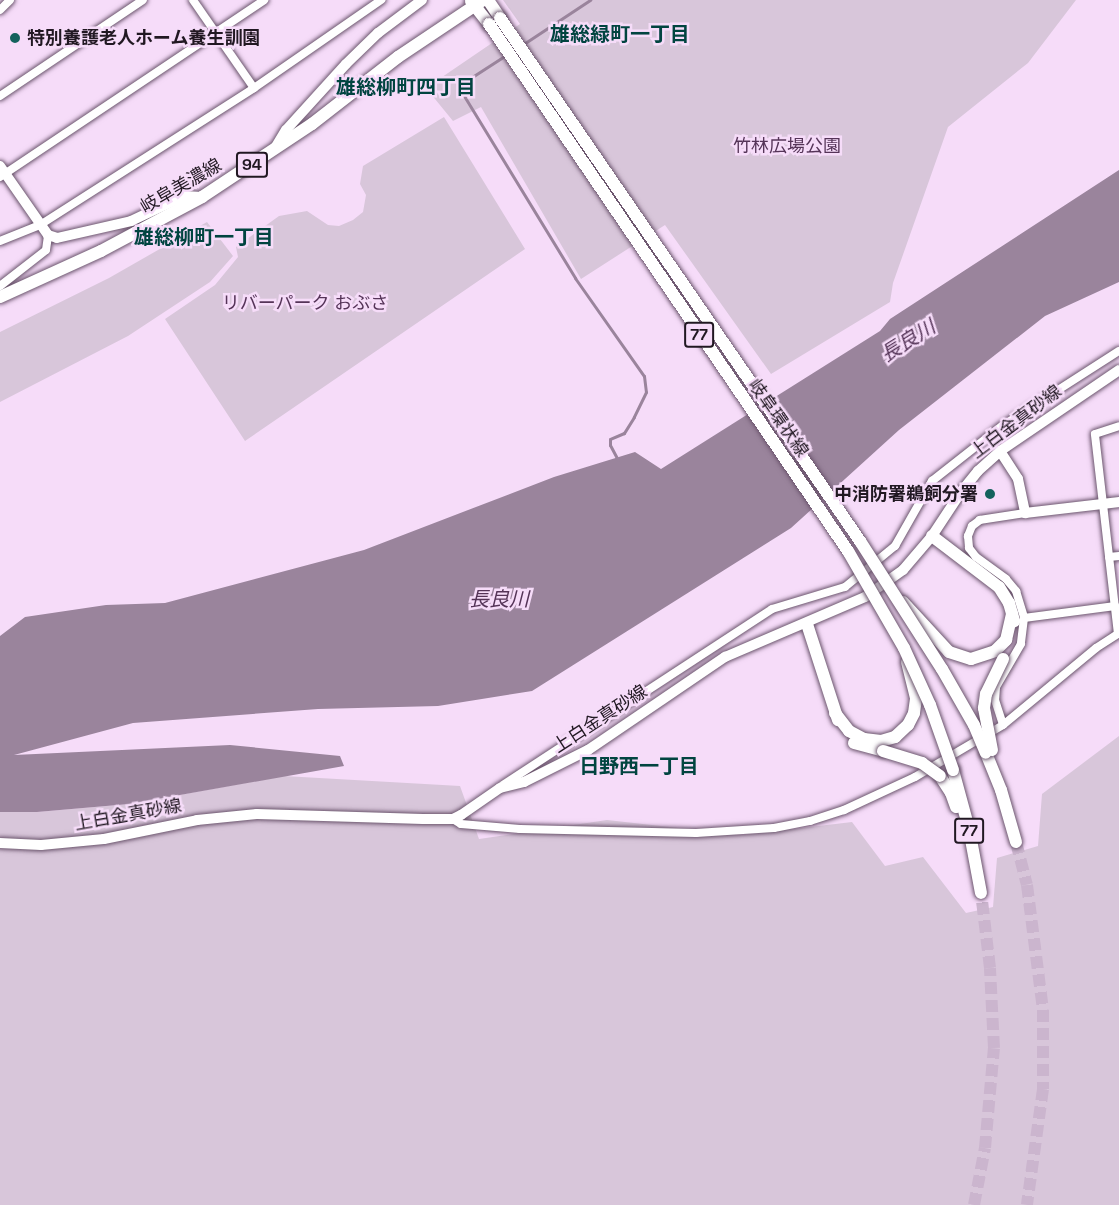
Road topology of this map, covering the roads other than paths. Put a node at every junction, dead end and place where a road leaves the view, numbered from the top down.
1 (10, 0) edge
2 (143, 0) edge
3 (193, 0) edge
4 (264, 0) edge
5 (381, 0) edge
6 (422, 0) edge
7 (479, 2) edge
8 (0, 10) edge
9 (494, 21) junction
10 (216, 32) junction
11 (255, 88) junction
12 (0, 96) edge
13 (273, 151) junction
14 (2, 172) edge
15 (202, 197) junction
16 (40, 225) junction
17 (48, 235) junction
18 (0, 241) edge
19 (0, 286) edge
20 (0, 297) edge
21 (1119, 351) edge
22 (1119, 370) edge
23 (1119, 426) edge
24 (1000, 451) junction
25 (1119, 502) edge
26 (1103, 504) junction
27 (1025, 513) junction
28 (932, 536) junction
29 (1119, 556) edge
30 (1109, 557) junction
31 (891, 589) junction
32 (1115, 606) junction
33 (1018, 616) junction
34 (807, 624) junction
35 (1119, 634) edge
36 (904, 648) junction
37 (999, 655) junction
38 (1003, 725) junction
39 (882, 746) junction
40 (989, 752) junction
41 (500, 788) junction
42 (453, 819) junction
43 (1016, 842) tunnel mouth
44 (0, 843) edge
45 (978, 876) junction
46 (981, 893) tunnel mouth

1 - 8 street
2 - 12 street
3 - 10 street
4 - 10 street
5 - 11 street
6 - 13 main road
7 - 9 main road, 岐阜環状線 / 77
7 - 13 main road, 岐阜美濃線 / 94
9 - 31 main road, 岐阜環状線 / 77, bridge
9 - 36 main road, 岐阜環状線 / 77, bridge
10 - 11 street
10 - 14 street
11 - 16 street
13 - 15 main road, 岐阜美濃線 / 94
14 - 16 main road
15 - 17 main road
15 - 20 main road, 岐阜美濃線 / 94
16 - 17 main road
16 - 18 street
17 - 19 street
21 - 41 street
22 - 24 main road, 上白金真砂線
23 - 26 street
24 - 27 main road
24 - 28 main road, 上白金真砂線
25 - 26 main road
26 - 27 main road
26 - 30 street
27 - 33 street
28 - 33 main road
28 - 34 main road, 上白金真砂線
29 - 30 street
30 - 32 street
31 - 37 main road, 77, bridge
31 - 40 main road, 岐阜環状線 / 77, bridge
32 - 33 street
32 - 35 street
33 - 37 main road, 77
33 - 38 street
34 - 39 main road, 77
34 - 41 main road, 上白金真砂線
35 - 38 street
36 - 39 main road, 77, bridge
36 - 45 main road, 岐阜環状線 / 77, bridge
37 - 40 main road, 77, bridge
38 - 42 street
39 - 45 main road, 77, bridge
40 - 43 main road, 岐阜環状線 / 77
41 - 42 main road, 上白金真砂線
42 - 44 main road, 上白金真砂線
45 - 46 main road, 岐阜環状線 / 77

